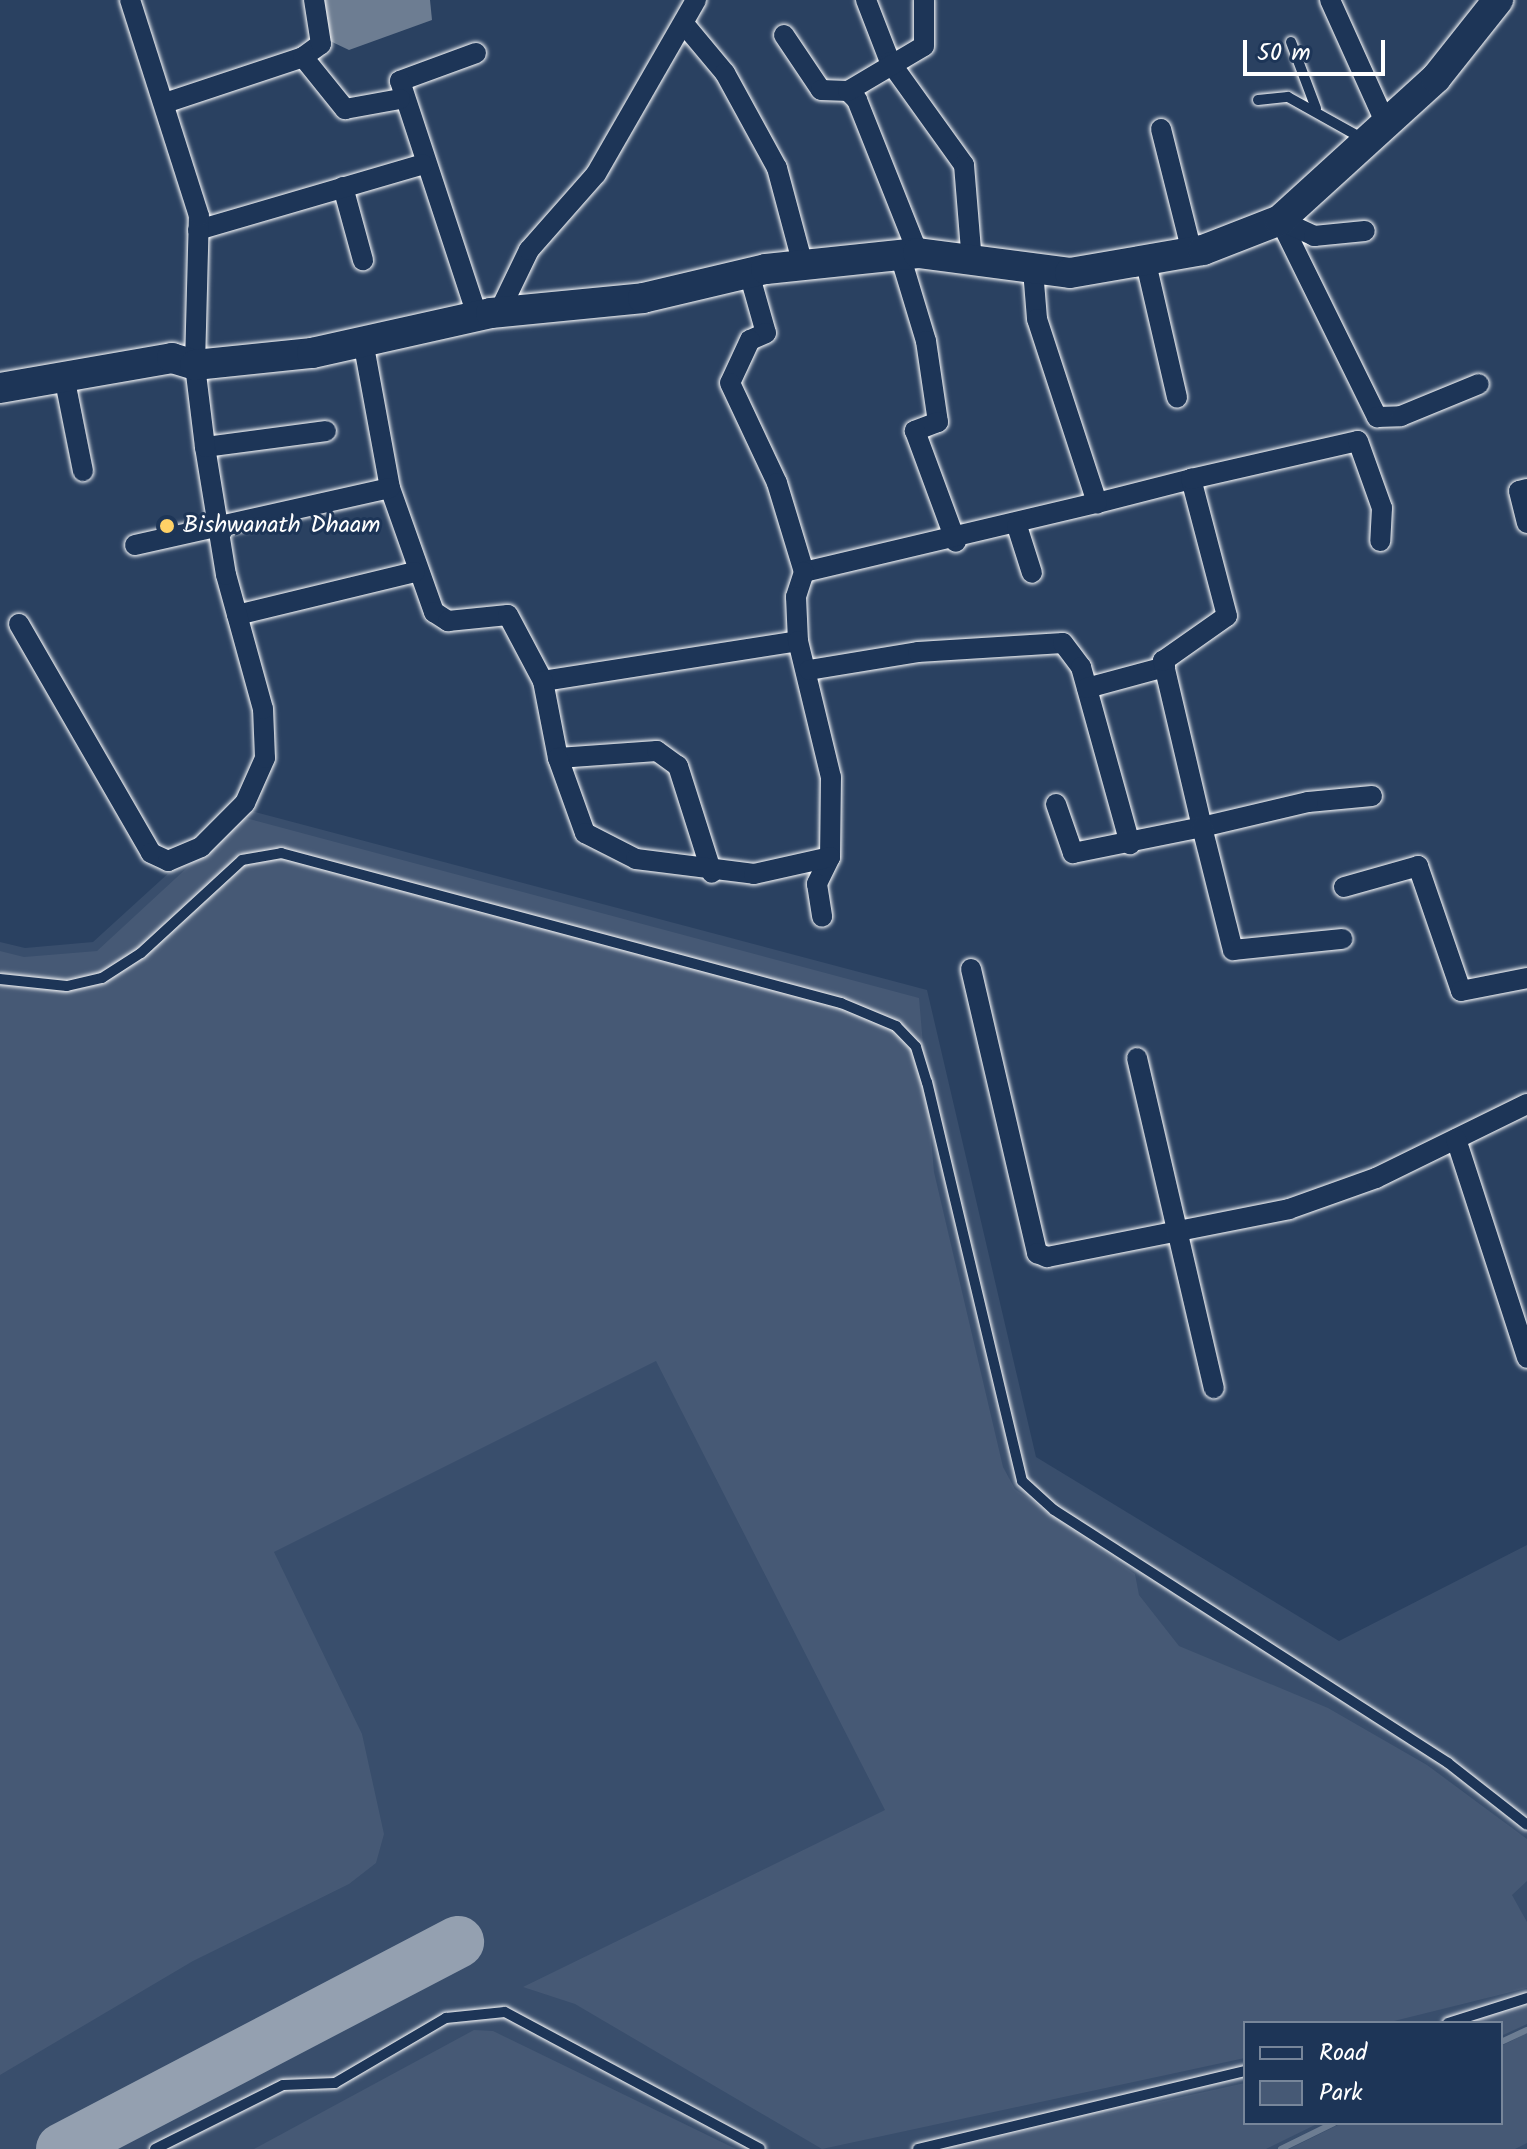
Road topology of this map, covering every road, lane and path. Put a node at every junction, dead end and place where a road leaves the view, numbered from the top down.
1 (130, 0) edge
2 (314, 0) edge
3 (696, 0) edge
4 (866, 0) edge
5 (924, 0) edge
6 (1330, 0) edge
7 (1498, 0) edge
8 (684, 24) junction
9 (784, 35) dead end
10 (1291, 42) dead end
11 (476, 53) dead end
12 (303, 57) junction
13 (890, 62) junction
14 (848, 91) junction
15 (400, 99) junction
16 (1258, 100) dead end
17 (168, 102) junction
18 (1316, 108) junction
19 (1161, 129) dead end
20 (1376, 133) junction
21 (423, 164) junction
22 (343, 187) junction
23 (1280, 220) junction
24 (198, 230) junction
25 (1365, 231) dead end
26 (1192, 252) junction
27 (909, 254) junction
28 (363, 260) dead end
29 (972, 262) junction
30 (1146, 263) junction
31 (803, 265) junction
32 (1033, 270) junction
33 (749, 273) junction
34 (489, 315) junction
35 (363, 341) junction
36 (195, 365) junction
37 (64, 376) junction
38 (1479, 384) dead end
39 (0, 388) edge
40 (1177, 397) dead end
41 (326, 431) dead end
42 (205, 447) junction
43 (83, 471) dead end
44 (1191, 479) junction
45 (390, 488) junction
46 (1527, 489) edge
47 (1097, 503) junction
48 (1527, 523) edge
49 (1017, 526) junction
50 (222, 529) junction
51 (1380, 541) dead end
52 (956, 542) junction
53 (135, 545) dead end
54 (415, 572) junction
55 (804, 572) junction
56 (1032, 573) dead end
57 (237, 615) junction
58 (19, 624) dead end
59 (798, 641) junction
60 (1165, 667) junction
61 (809, 670) junction
62 (543, 681) junction
63 (1087, 688) junction
64 (558, 758) junction
65 (1372, 796) dead end
66 (1056, 804) dead end
67 (1202, 827) junction
68 (1130, 844) junction
69 (830, 857) junction
70 (712, 873) junction
71 (1344, 887) dead end
72 (822, 917) dead end
73 (1342, 939) dead end
74 (971, 969) dead end
75 (1527, 978) edge
76 (0, 979) edge
77 (1137, 1058) dead end
78 (1527, 1104) edge
79 (1456, 1139) junction
80 (1173, 1233) junction
81 (1527, 1358) edge
82 (1214, 1388) dead end
83 (1527, 1825) edge
84 (1527, 1998) edge
85 (1454, 2021) edge
86 (1243, 2071) edge
87 (155, 2149) edge
88 (760, 2149) edge
89 (918, 2149) edge

1 - 17 street
2 - 12 street
3 - 8 street
4 - 13 street
5 - 13 street
6 - 20 street
7 - 20 street
8 - 31 street
8 - 34 street
9 - 14 street
10 - 18 lane
11 - 15 street
12 - 15 street
12 - 17 street
13 - 14 street
13 - 29 street
14 - 27 street
15 - 21 street
16 - 18 lane
17 - 24 street
18 - 20 lane
19 - 26 street
20 - 23 street
21 - 22 street
21 - 34 street
22 - 24 street
22 - 28 street
23 - 25 street
23 - 26 street
23 - 38 street
24 - 36 street
26 - 30 street
27 - 29 street
27 - 31 street
27 - 52 street
29 - 32 street
30 - 32 street
30 - 40 street
31 - 33 street
32 - 47 street
33 - 34 street
33 - 55 street
34 - 35 street
35 - 36 street
35 - 45 street
36 - 37 street
36 - 42 street
37 - 39 street
37 - 43 street
41 - 42 street
42 - 50 street
44 - 47 street
44 - 51 street
44 - 60 street
45 - 50 street
45 - 54 street
46 - 48 street
47 - 49 street
49 - 52 street
49 - 56 street
50 - 53 street
50 - 57 street
52 - 55 street
54 - 57 street
54 - 62 street
55 - 59 street
57 - 58 street
59 - 61 street
59 - 62 street
60 - 63 street
60 - 67 street
61 - 63 street
61 - 69 street
62 - 64 street
63 - 68 street
64 - 70 street
64 - 70 street
65 - 67 street
66 - 68 street
67 - 68 street
67 - 73 street
69 - 70 street
69 - 72 street
71 - 75 street
74 - 80 street
76 - 83 lane
77 - 80 street
78 - 79 street
79 - 80 street
79 - 81 street
80 - 82 street
84 - 85 lane
86 - 89 lane
87 - 88 lane

